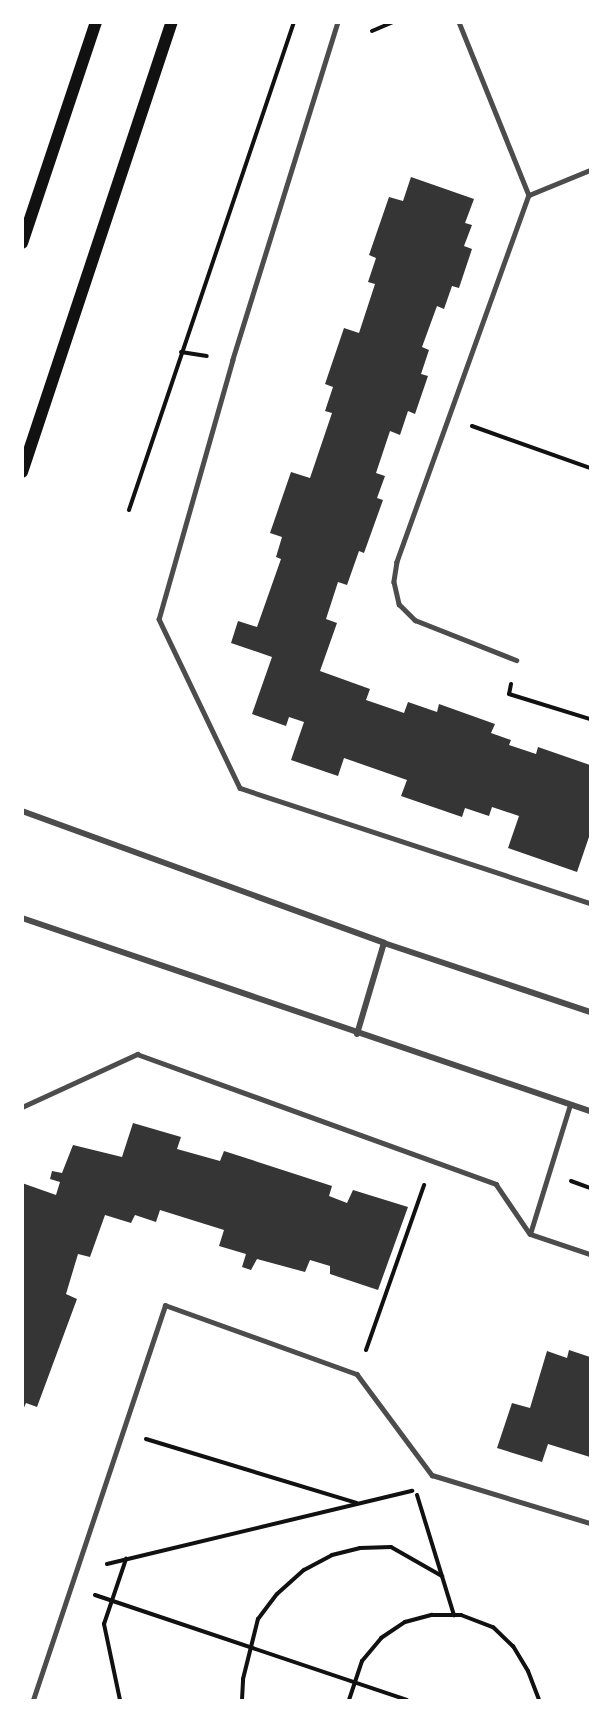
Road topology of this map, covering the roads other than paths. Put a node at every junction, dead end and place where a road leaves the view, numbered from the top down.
1 (96, 22) edge
2 (172, 22) edge
3 (338, 22) edge
4 (459, 22) edge
5 (591, 170) edge
6 (529, 195) junction
7 (22, 243) edge
8 (22, 472) edge
9 (516, 660) road end
10 (22, 810) edge
11 (591, 903) edge
12 (22, 918) edge
13 (384, 943) junction
14 (591, 1012) edge
15 (357, 1034) junction
16 (570, 1105) junction
17 (22, 1107) edge
18 (591, 1111) edge
19 (530, 1234) junction
20 (591, 1254) edge
21 (591, 1523) edge
22 (33, 1701) edge

1 - 7 main road
2 - 8 main road
3 - 11 lane
4 - 6 lane
5 - 6 lane
6 - 9 lane
10 - 13 street
12 - 15 street
13 - 14 street
13 - 15 street
15 - 16 street
16 - 18 street
16 - 19 lane
17 - 19 lane
19 - 20 lane
21 - 22 lane

